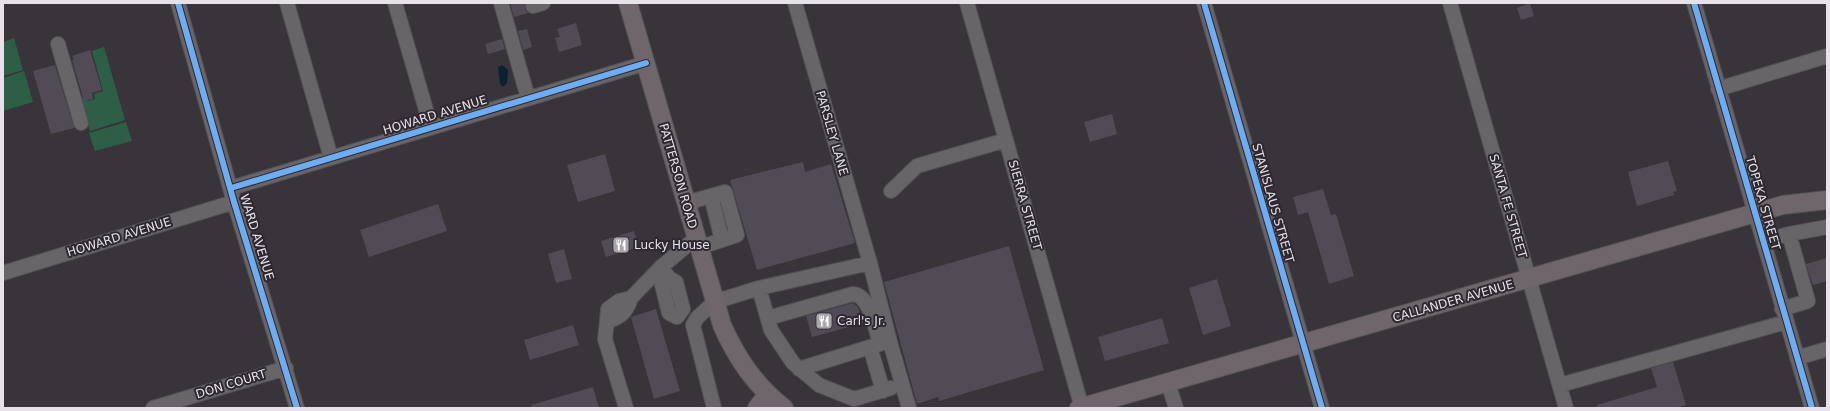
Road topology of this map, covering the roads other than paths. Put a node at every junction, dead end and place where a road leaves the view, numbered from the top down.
1 (178, 3) edge
2 (287, 3) edge
3 (395, 3) edge
4 (501, 3) edge
5 (628, 3) edge
6 (795, 3) edge
7 (967, 3) edge
8 (1204, 3) edge
9 (1450, 3) edge
10 (1694, 3) edge
11 (58, 44) dead end
12 (1827, 56) edge
13 (646, 63) junction
14 (1718, 89) junction
15 (528, 98) junction
16 (81, 123) dead end
17 (431, 127) junction
18 (1006, 140) junction
19 (331, 158) junction
20 (891, 191) dead end
21 (233, 195) junction
22 (1827, 200) edge
23 (686, 203) junction
24 (1756, 212) junction
25 (1827, 227) edge
26 (1789, 234) junction
27 (1763, 241) junction
28 (697, 243) junction
29 (870, 263) junction
30 (665, 272) junction
31 (3, 273) edge
32 (1528, 279) junction
33 (759, 288) junction
34 (714, 302) junction
35 (1784, 316) junction
36 (768, 318) junction
37 (693, 324) junction
38 (1302, 343) junction
39 (875, 346) junction
40 (1827, 349) edge
41 (1797, 358) junction
42 (286, 368) junction
43 (800, 369) junction
44 (1168, 383) junction
45 (903, 385) junction
46 (1560, 385) junction
47 (883, 391) junction
48 (762, 401) edge
49 (153, 408) edge
50 (297, 408) edge
51 (626, 408) edge
52 (714, 408) edge
53 (784, 408) edge
54 (910, 408) edge
55 (1081, 408) edge
56 (1176, 408) edge
57 (1322, 408) edge
58 (1566, 408) edge
59 (1812, 408) edge

1 - 21 street, WARD AVENUE
2 - 19 street
3 - 17 street
4 - 15 street
5 - 13 main road, PATTERSON ROAD
6 - 29 street, PARSLEY LANE
7 - 18 street, SIERRA STREET
8 - 38 street, STANISLAUS STREET
9 - 32 street, SANTA FE STREET
10 - 14 street, TOPEKA STREET
11 - 16 street
12 - 14 street
13 - 15 street, HOWARD AVENUE
13 - 23 main road, PATTERSON ROAD
14 - 24 street, TOPEKA STREET
15 - 17 street, HOWARD AVENUE
17 - 19 street, HOWARD AVENUE
18 - 20 street
18 - 55 street, SIERRA STREET
19 - 21 street, HOWARD AVENUE
21 - 31 street, HOWARD AVENUE
21 - 42 street, WARD AVENUE
22 - 24 main road, CALLANDER AVENUE
23 - 28 main road, PATTERSON ROAD
23 - 28 street
24 - 27 street, TOPEKA STREET
24 - 32 main road, CALLANDER AVENUE
25 - 26 street
26 - 27 street
26 - 35 street
27 - 35 street, TOPEKA STREET
28 - 30 street
28 - 34 main road, PATTERSON ROAD
29 - 33 street
29 - 45 street, PARSLEY LANE
30 - 37 street
30 - 51 street
32 - 38 main road, CALLANDER AVENUE
32 - 46 street, SANTA FE STREET
33 - 34 street
33 - 36 street
34 - 37 street
34 - 48 main road, PATTERSON ROAD
35 - 41 street, TOPEKA STREET
35 - 46 street
36 - 39 street
36 - 43 street
37 - 52 street
38 - 44 main road, CALLANDER AVENUE
38 - 57 street, STANISLAUS STREET
39 - 43 street
39 - 47 street
40 - 41 street
41 - 59 street, TOPEKA STREET
42 - 49 street, DON COURT
42 - 50 street, WARD AVENUE
43 - 47 street
44 - 55 main road, CALLANDER AVENUE
44 - 56 street
45 - 47 street
45 - 54 street, PARSLEY LANE
46 - 58 street, SANTA FE STREET
48 - 53 main road

